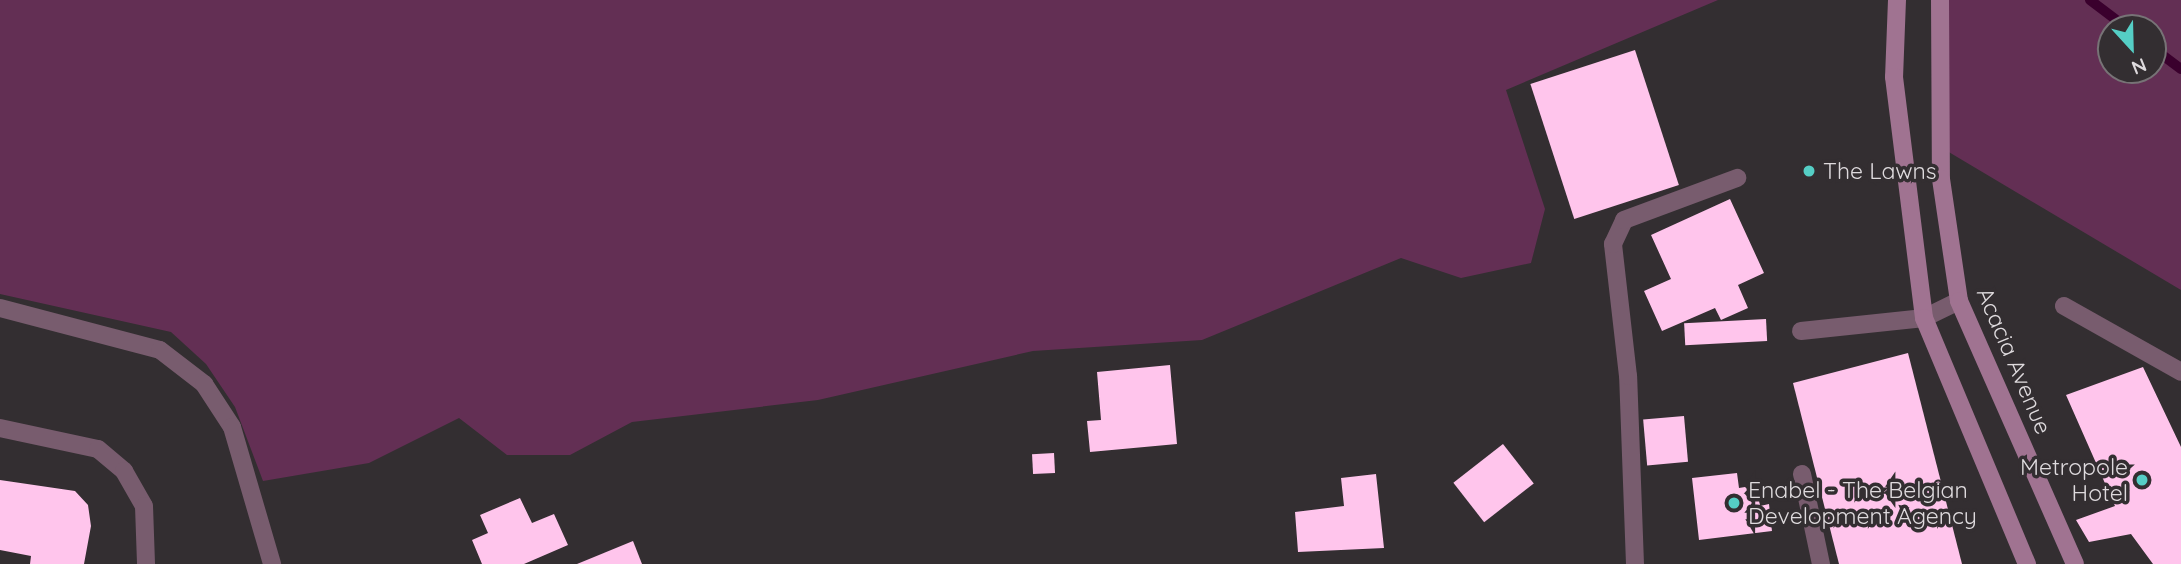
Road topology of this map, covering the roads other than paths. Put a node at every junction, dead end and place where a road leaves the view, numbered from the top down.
1 (1897, 0) edge
2 (1940, 0) edge
3 (1737, 178) dead end
4 (1959, 300) junction
5 (2064, 306) dead end
6 (0, 308) edge
7 (1924, 318) junction
8 (1801, 331) dead end
9 (2181, 372) edge
10 (0, 428) edge
11 (1801, 474) dead end
12 (146, 564) edge
13 (272, 564) edge
14 (1635, 564) edge
15 (1821, 564) edge
16 (2027, 564) edge
17 (2075, 564) edge

1 - 7 main road
2 - 4 main road, Acacia Avenue
3 - 14 street
4 - 7 street
4 - 17 main road, Acacia Avenue
5 - 9 street
6 - 13 street
7 - 8 street
7 - 16 main road
10 - 12 street
11 - 15 street

